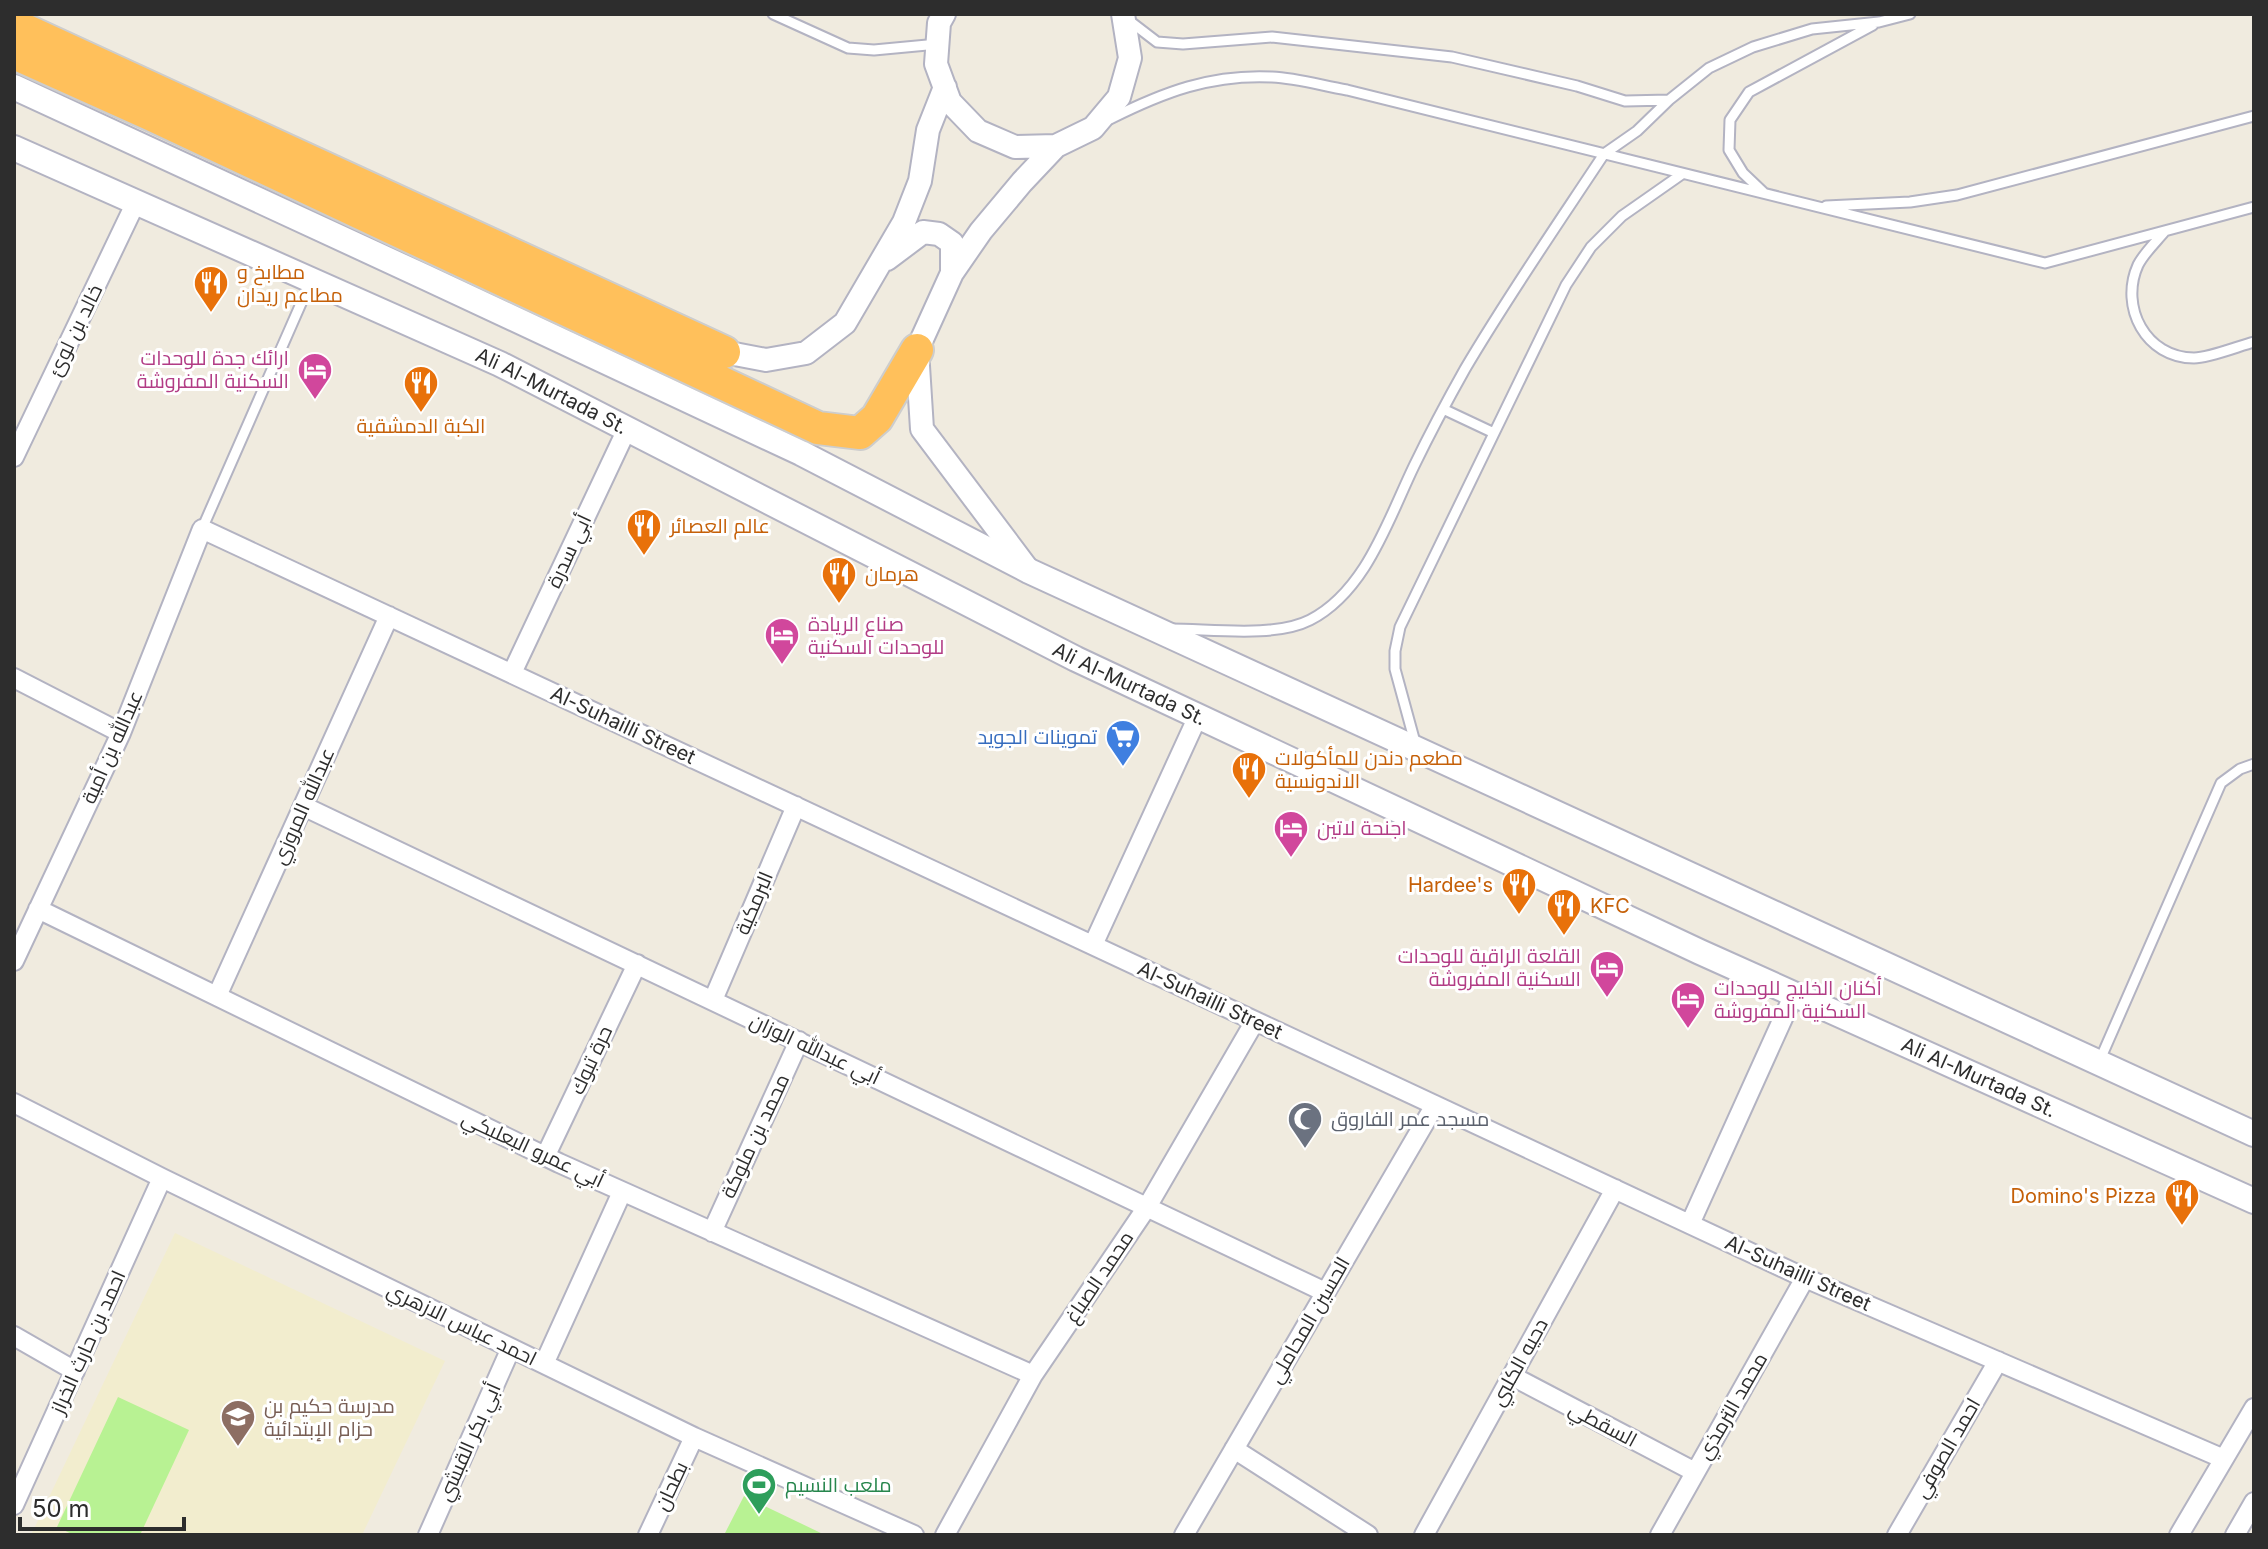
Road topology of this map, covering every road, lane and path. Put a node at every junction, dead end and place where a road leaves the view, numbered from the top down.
1 (773, 14) edge
2 (944, 14) edge
3 (1910, 14) edge
4 (1124, 16) edge
5 (1879, 22) junction
6 (14, 25) edge
7 (938, 44) junction
8 (14, 53) edge
9 (14, 87) edge
10 (945, 87) junction
11 (1669, 100) junction
12 (2254, 116) edge
13 (1093, 128) junction
14 (1056, 146) junction
15 (14, 148) edge
16 (1604, 154) junction
17 (1682, 174) junction
18 (1765, 194) junction
19 (136, 202) junction
20 (1814, 206) junction
21 (2254, 207) edge
22 (2165, 231) junction
23 (880, 264) junction
24 (952, 273) junction
25 (312, 280) junction
26 (2254, 342) edge
27 (917, 350) junction
28 (724, 352) joint
29 (1443, 409) junction
30 (627, 429) junction
31 (1494, 433) junction
32 (14, 457) edge
33 (202, 529) junction
34 (1029, 571) junction
35 (389, 616) junction
36 (1155, 629) junction
37 (512, 673) junction
38 (14, 678) edge
39 (1198, 716) junction
40 (121, 733) junction
41 (1417, 749) junction
42 (2254, 764) edge
43 (303, 806) junction
44 (796, 806) junction
45 (38, 909) junction
46 (1093, 945) junction
47 (14, 961) edge
48 (637, 964) junction
49 (1794, 994) junction
50 (217, 996) junction
51 (713, 1000) junction
52 (1255, 1021) junction
53 (799, 1041) junction
54 (2099, 1062) junction
55 (14, 1103) edge
56 (1435, 1105) junction
57 (2254, 1134) edge
58 (545, 1157) junction
59 (162, 1178) junction
60 (1615, 1189) junction
61 (622, 1192) junction
62 (2254, 1201) edge
63 (1147, 1207) junction
64 (1690, 1224) junction
65 (712, 1232) junction
66 (1805, 1278) junction
67 (1325, 1292) junction
68 (14, 1336) edge
69 (511, 1348) junction
70 (1998, 1361) junction
71 (544, 1364) junction
72 (75, 1371) junction
73 (1033, 1375) junction
74 (1512, 1376) junction
75 (2254, 1408) edge
76 (694, 1437) junction
77 (1234, 1449) junction
78 (2224, 1459) junction
79 (1695, 1472) junction
80 (2254, 1502) edge
81 (14, 1505) edge
82 (428, 1535) edge
83 (648, 1535) edge
84 (914, 1535) edge
85 (945, 1535) edge
86 (1184, 1535) edge
87 (1368, 1535) edge
88 (1424, 1535) edge
89 (1660, 1535) edge
90 (1897, 1535) edge
91 (2179, 1535) edge
92 (2235, 1535) edge

1 - 7 lane
2 - 7 street
3 - 5 lane
4 - 11 lane
4 - 13 street
5 - 11 lane
5 - 18 lane
6 - 28 highway
7 - 10 street
8 - 27 highway
9 - 34 main road
10 - 14 street
10 - 23 street
11 - 16 lane
12 - 20 lane
13 - 14 street
13 - 16 lane
14 - 24 street
15 - 19 main road, Ali Al-Murtada St.
16 - 17 lane
16 - 29 lane
17 - 18 lane
17 - 31 lane
18 - 20 lane
19 - 25 main road, Ali Al-Murtada St.
19 - 32 street, خالد بن لوئ
20 - 22 lane
21 - 22 lane
22 - 26 lane
23 - 24 street
23 - 28 street
24 - 27 street
25 - 30 main road, Ali Al-Murtada St.
25 - 33 lane
27 - 34 street
29 - 31 lane
29 - 36 lane
30 - 37 street, أبي سدرة
30 - 39 main road, Ali Al-Murtada St.
31 - 41 lane
33 - 35 street, Al-Suhailli Street
33 - 40 street, عبدالله بن أمية
34 - 36 main road
35 - 37 street, Al-Suhailli Street
35 - 43 street, عبدالله المروزي
36 - 41 main road
37 - 44 street, Al-Suhailli Street
38 - 40 street
39 - 46 street
39 - 49 main road, Ali Al-Murtada St.
40 - 45 street, عبدالله بن أمية
41 - 54 main road
42 - 54 lane
43 - 48 street, أبي عبدالله الوزان
43 - 50 street, عبدالله المروزي
44 - 46 street, Al-Suhailli Street
44 - 51 street, البرمكية
45 - 47 street, عبدالله بن أمية
45 - 50 street, أبي عمرو البعلبكي
46 - 52 street, Al-Suhailli Street
48 - 51 street, أبي عبدالله الوزان
48 - 58 street, حرة تبوك
49 - 62 main road, Ali Al-Murtada St.
49 - 64 street
50 - 58 street, أبي عمرو البعلبكي
51 - 53 street, أبي عبدالله الوزان
52 - 56 street, Al-Suhailli Street
52 - 63 street, محمد الصباغ
53 - 63 street, أبي عبدالله الوزان
53 - 65 street, محمد بن ملوكة
54 - 57 main road
55 - 59 street, احمد عباس الازهري
56 - 60 street, Al-Suhailli Street
56 - 67 street, الحسين المحاملي
58 - 61 street, أبي عمرو البعلبكي
59 - 69 street, احمد عباس الازهري
59 - 72 street, احمد بن حارث الخراز
60 - 64 street, Al-Suhailli Street
60 - 74 street, دحيه الكلبي
61 - 65 street, أبي عمرو البعلبكي
61 - 71 street
63 - 67 street, أبي عبدالله الوزان
63 - 73 street, محمد الصباغ
64 - 66 street, Al-Suhailli Street
65 - 73 street, أبي عمرو البعلبكي
66 - 70 street, Al-Suhailli Street
66 - 79 street, محمد الترمذي
67 - 77 street, الحسين المحاملي
68 - 72 street
69 - 71 street, احمد عباس الازهري
69 - 82 street, أبي بكر القبشي
70 - 78 street, Al-Suhailli Street
70 - 90 street, احمد الصوفي
71 - 76 street, احمد عباس الازهري
72 - 81 street, احمد بن حارث الخراز
73 - 85 street, محمد الصباغ
74 - 79 street, السقطي
74 - 88 street, دحيه الكلبي
75 - 78 street
76 - 83 street, بطحان
76 - 84 street, احمد عباس الازهري
77 - 86 street, الحسين المحاملي
77 - 87 street
78 - 91 street
79 - 89 street, محمد الترمذي
80 - 92 street

